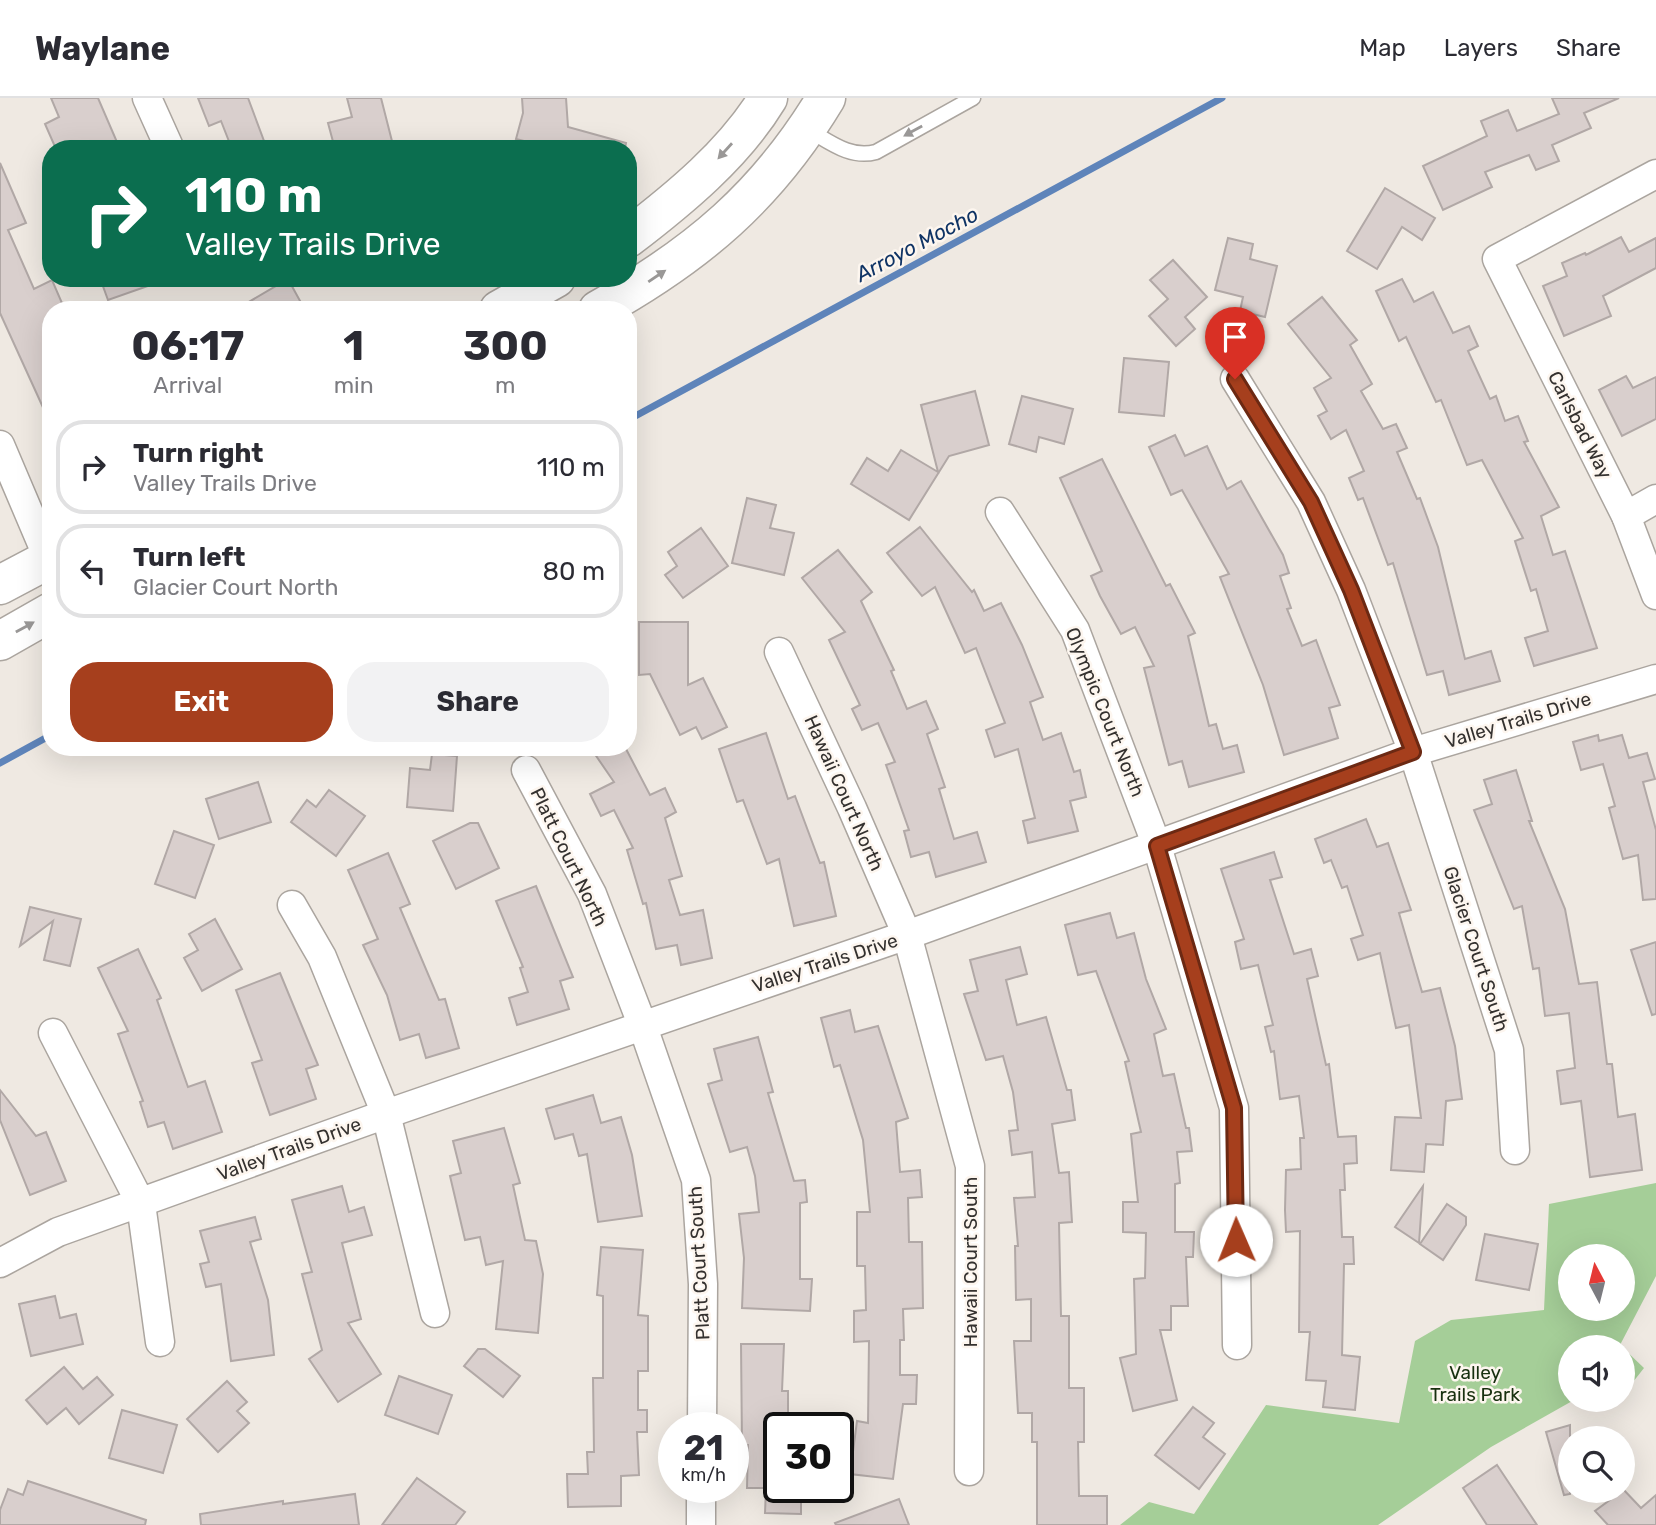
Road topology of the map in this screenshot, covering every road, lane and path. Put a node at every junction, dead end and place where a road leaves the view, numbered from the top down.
1 (147, 98) edge
2 (768, 98) edge
3 (973, 98) edge
4 (817, 114) edge
5 (166, 140) edge
6 (1656, 174) edge
7 (637, 231) edge
8 (540, 287) edge
9 (515, 301) edge
10 (614, 301) edge
11 (1235, 379) dead end
12 (0, 445) edge
13 (1656, 499) edge
14 (1000, 512) dead end
15 (1626, 516) junction
16 (42, 542) edge
17 (42, 565) edge
18 (0, 585) edge
19 (1656, 595) edge
20 (42, 617) edge
21 (0, 641) edge
22 (779, 652) dead end
23 (1656, 679) edge
24 (1413, 752) junction
25 (526, 770) dead end
26 (1157, 846) junction
27 (292, 905) dead end
28 (907, 935) junction
29 (642, 1024) junction
30 (53, 1033) dead end
31 (386, 1114) junction
32 (1516, 1150) dead end
33 (141, 1204) junction
34 (0, 1263) edge
35 (435, 1313) dead end
36 (160, 1342) dead end
37 (1237, 1345) dead end
38 (702, 1412) edge
39 (969, 1471) dead end
40 (701, 1503) edge
41 (701, 1525) edge

1 - 5 street
2 -> 7 main road
3 -> 4 lane
10 -> 4 main road
6 - 15 street, Carlsbad Way
8 - 9 main road
11 - 24 street, Glacier Court South
12 - 16 street
13 - 15 street
14 - 26 street, Olympic Court North
15 - 19 street, Carlsbad Way
17 - 18 main road
21 -> 20 main road
22 - 28 street, Hawaii Court North
23 - 24 street, Valley Trails Drive
24 - 26 street, Valley Trails Drive
24 - 32 street, Glacier Court South
25 - 29 street, Platt Court North
26 - 28 street, Valley Trails Drive
26 - 37 street, Olympic Court North
27 - 31 street
28 - 29 street, Valley Trails Drive
28 - 39 street, Hawaii Court South
29 - 31 street, Valley Trails Drive
29 - 38 street, Platt Court South
30 - 33 street
31 - 33 street, Valley Trails Drive
31 - 35 street
33 - 34 street, Valley Trails Drive
33 - 36 street
40 - 41 street

